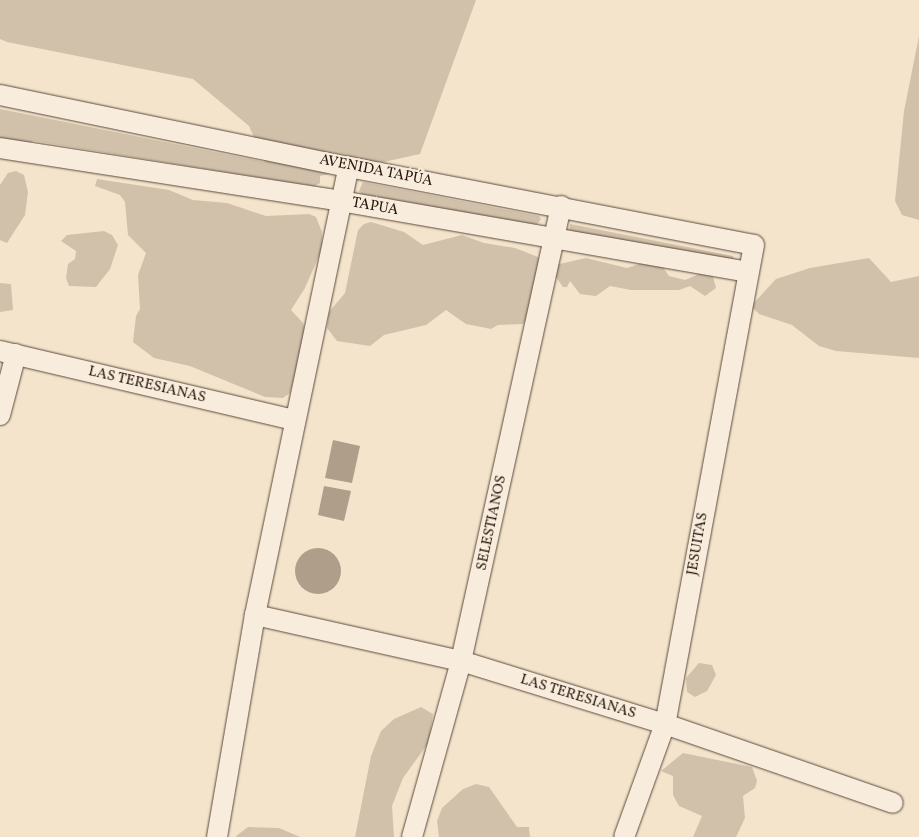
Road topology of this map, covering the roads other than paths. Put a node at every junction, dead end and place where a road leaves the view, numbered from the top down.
1 (0, 94) edge
2 (0, 148) edge
3 (349, 167) junction
4 (342, 201) junction
5 (561, 206) junction
6 (554, 238) junction
7 (754, 245) joint
8 (748, 272) junction
9 (8, 352) edge
10 (0, 414) edge
11 (294, 420) junction
12 (255, 615) junction
13 (461, 661) junction
14 (665, 724) junction
15 (893, 803) dead end
16 (217, 837) edge
17 (412, 837) edge
18 (624, 837) edge

1 - 3 street, AVENIDA TAPÚA
2 - 4 street, TAPUA
3 - 4 street
3 - 5 street, AVENIDA TAPÚA
4 - 6 street, TAPUA
4 - 11 street
5 - 6 street, SELESTIANOS
5 - 7 street, AVENIDA TAPÚA
6 - 8 street, TAPUA
6 - 13 street, SELESTIANOS
7 - 8 street, JESUITAS
8 - 14 street, JESUITAS
9 - 10 street
9 - 11 street, LAS TERESIANAS
11 - 12 street
12 - 13 street, LAS TERESIANAS
12 - 16 street
13 - 14 street, LAS TERESIANAS
13 - 17 street, SELESTIANOS
14 - 15 street, LAS TERESIANAS
14 - 18 street, JESUITAS

